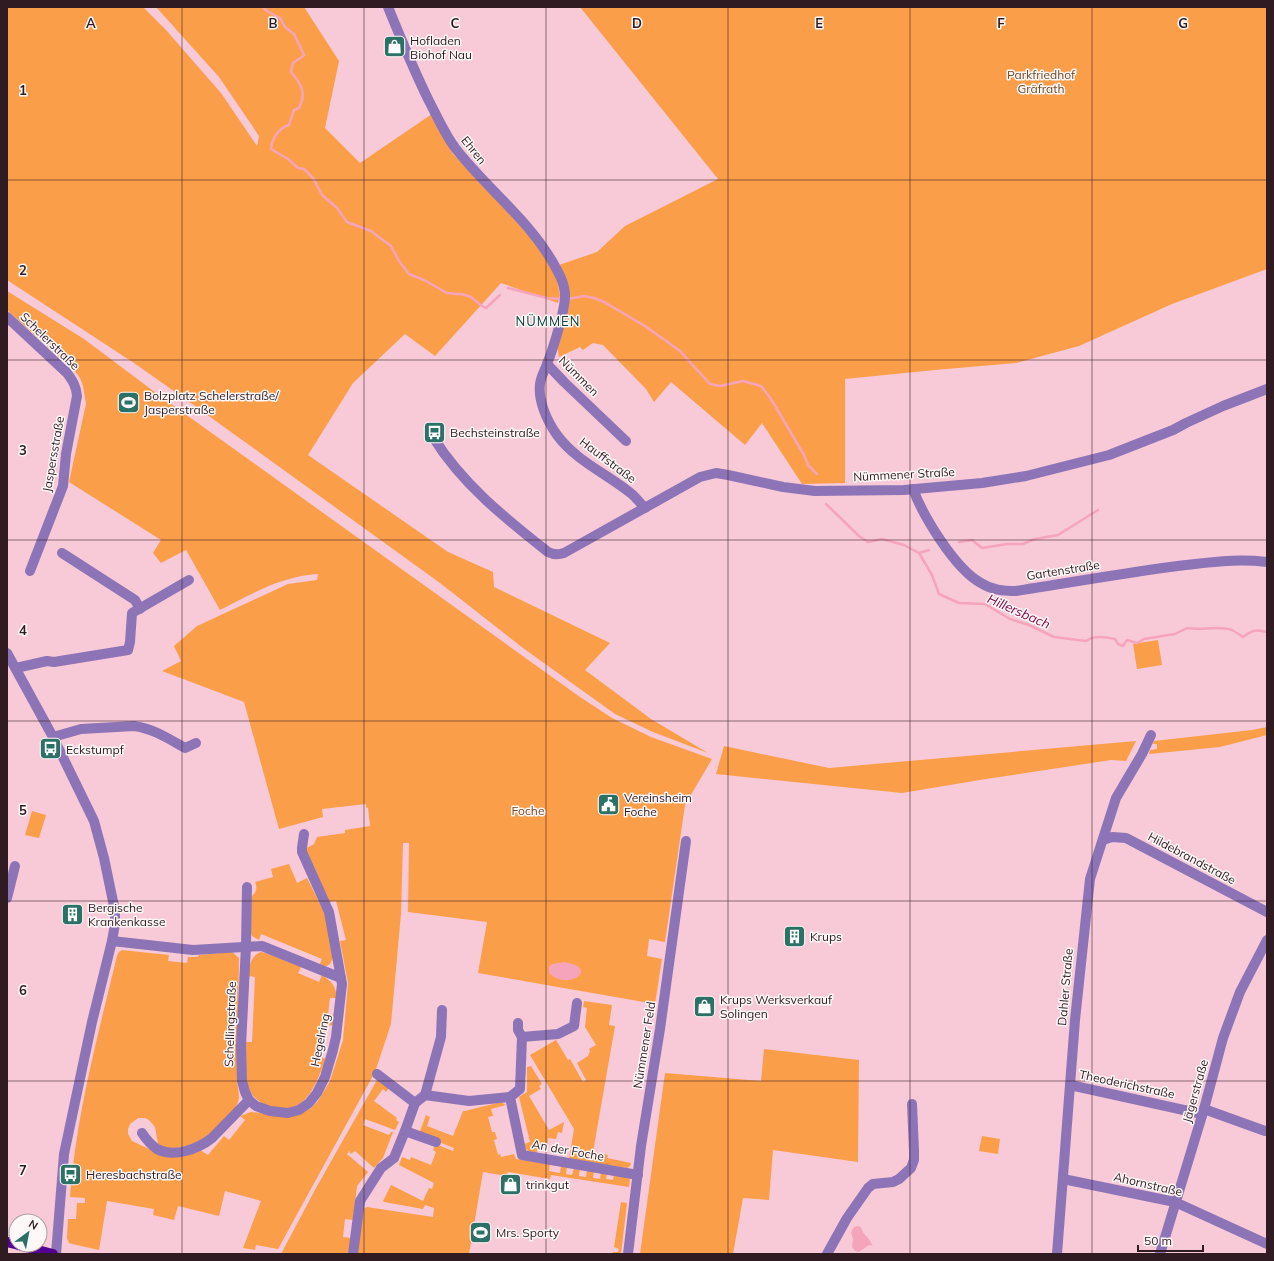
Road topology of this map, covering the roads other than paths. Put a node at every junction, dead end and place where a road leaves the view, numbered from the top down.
1 (388, 7) edge
2 (565, 297) joint
3 (7, 317) edge
4 (547, 364) junction
5 (75, 384) joint
6 (1267, 390) edge
7 (433, 436) dead end
8 (626, 441) dead end
9 (913, 489) junction
10 (645, 508) junction
11 (62, 553) dead end
12 (1267, 562) edge
13 (30, 570) dead end
14 (189, 580) dead end
15 (140, 609) junction
16 (7, 653) edge
17 (12, 665) edge
18 (1151, 735) dead end
19 (53, 737) junction
20 (196, 743) dead end
21 (304, 834) dead end
22 (1102, 840) junction
23 (686, 841) dead end
24 (15, 866) dead end
25 (247, 887) dead end
26 (7, 898) edge
27 (1267, 912) edge
28 (1267, 940) edge
29 (112, 941) junction
30 (246, 946) junction
31 (341, 978) junction
32 (577, 1003) dead end
33 (442, 1010) dead end
34 (518, 1023) dead end
35 (522, 1037) junction
36 (376, 1074) dead end
37 (1070, 1085) junction
38 (424, 1095) junction
39 (510, 1097) junction
40 (249, 1100) junction
41 (416, 1103) junction
42 (912, 1104) dead end
43 (1203, 1111) junction
44 (405, 1131) junction
45 (1264, 1131) dead end
46 (142, 1133) dead end
47 (436, 1142) dead end
48 (638, 1175) junction
49 (1063, 1179) junction
50 (1175, 1202) junction
51 (1267, 1244) edge
52 (56, 1254) edge
53 (353, 1254) edge
54 (628, 1254) edge
55 (827, 1254) edge
56 (1057, 1254) edge
57 (1160, 1254) edge

1 - 2 street, Ehren
2 - 4 street, Nümmen
3 - 5 street, Schelerstraße
4 - 8 street, Nümmen
4 - 10 street, Hauffstraße
5 - 13 street, Jaspersstraße
6 - 9 street, Nümmener Straße
7 - 10 street, Nümmener Straße
9 - 10 street, Nümmener Straße
9 - 12 street, Gartenstraße
11 - 15 street
14 - 15 street
15 - 17 street
16 - 17 street
17 - 19 street
18 - 22 street, Dahler Straße
19 - 20 street
19 - 29 street
21 - 31 street, Hegelring
22 - 27 street, Hildebrandstraße
22 - 37 street, Dahler Straße
23 - 48 street, Nümmener Feld
24 - 26 street
25 - 30 street, Schellingstraße
28 - 43 street, Jägerstraße
29 - 30 street
29 - 52 street
30 - 31 street
30 - 40 street, Schellingstraße
31 - 40 street, Hegelring
32 - 35 street
33 - 38 street
34 - 35 street
35 - 39 street
36 - 41 street
37 - 43 street, Theoderichstraße
37 - 49 street, Dahler Straße
38 - 39 street
38 - 41 street
39 - 48 street, An der Foche
40 - 46 street
41 - 44 street
42 - 55 street
43 - 45 street, Theoderichstraße
43 - 50 street, Jägerstraße
44 - 47 street
44 - 53 street
48 - 54 street, Nümmener Feld
49 - 50 street, Ahornstraße
49 - 56 street, Dahler Straße
50 - 51 street, Ahornstraße
50 - 57 street, Jägerstraße

